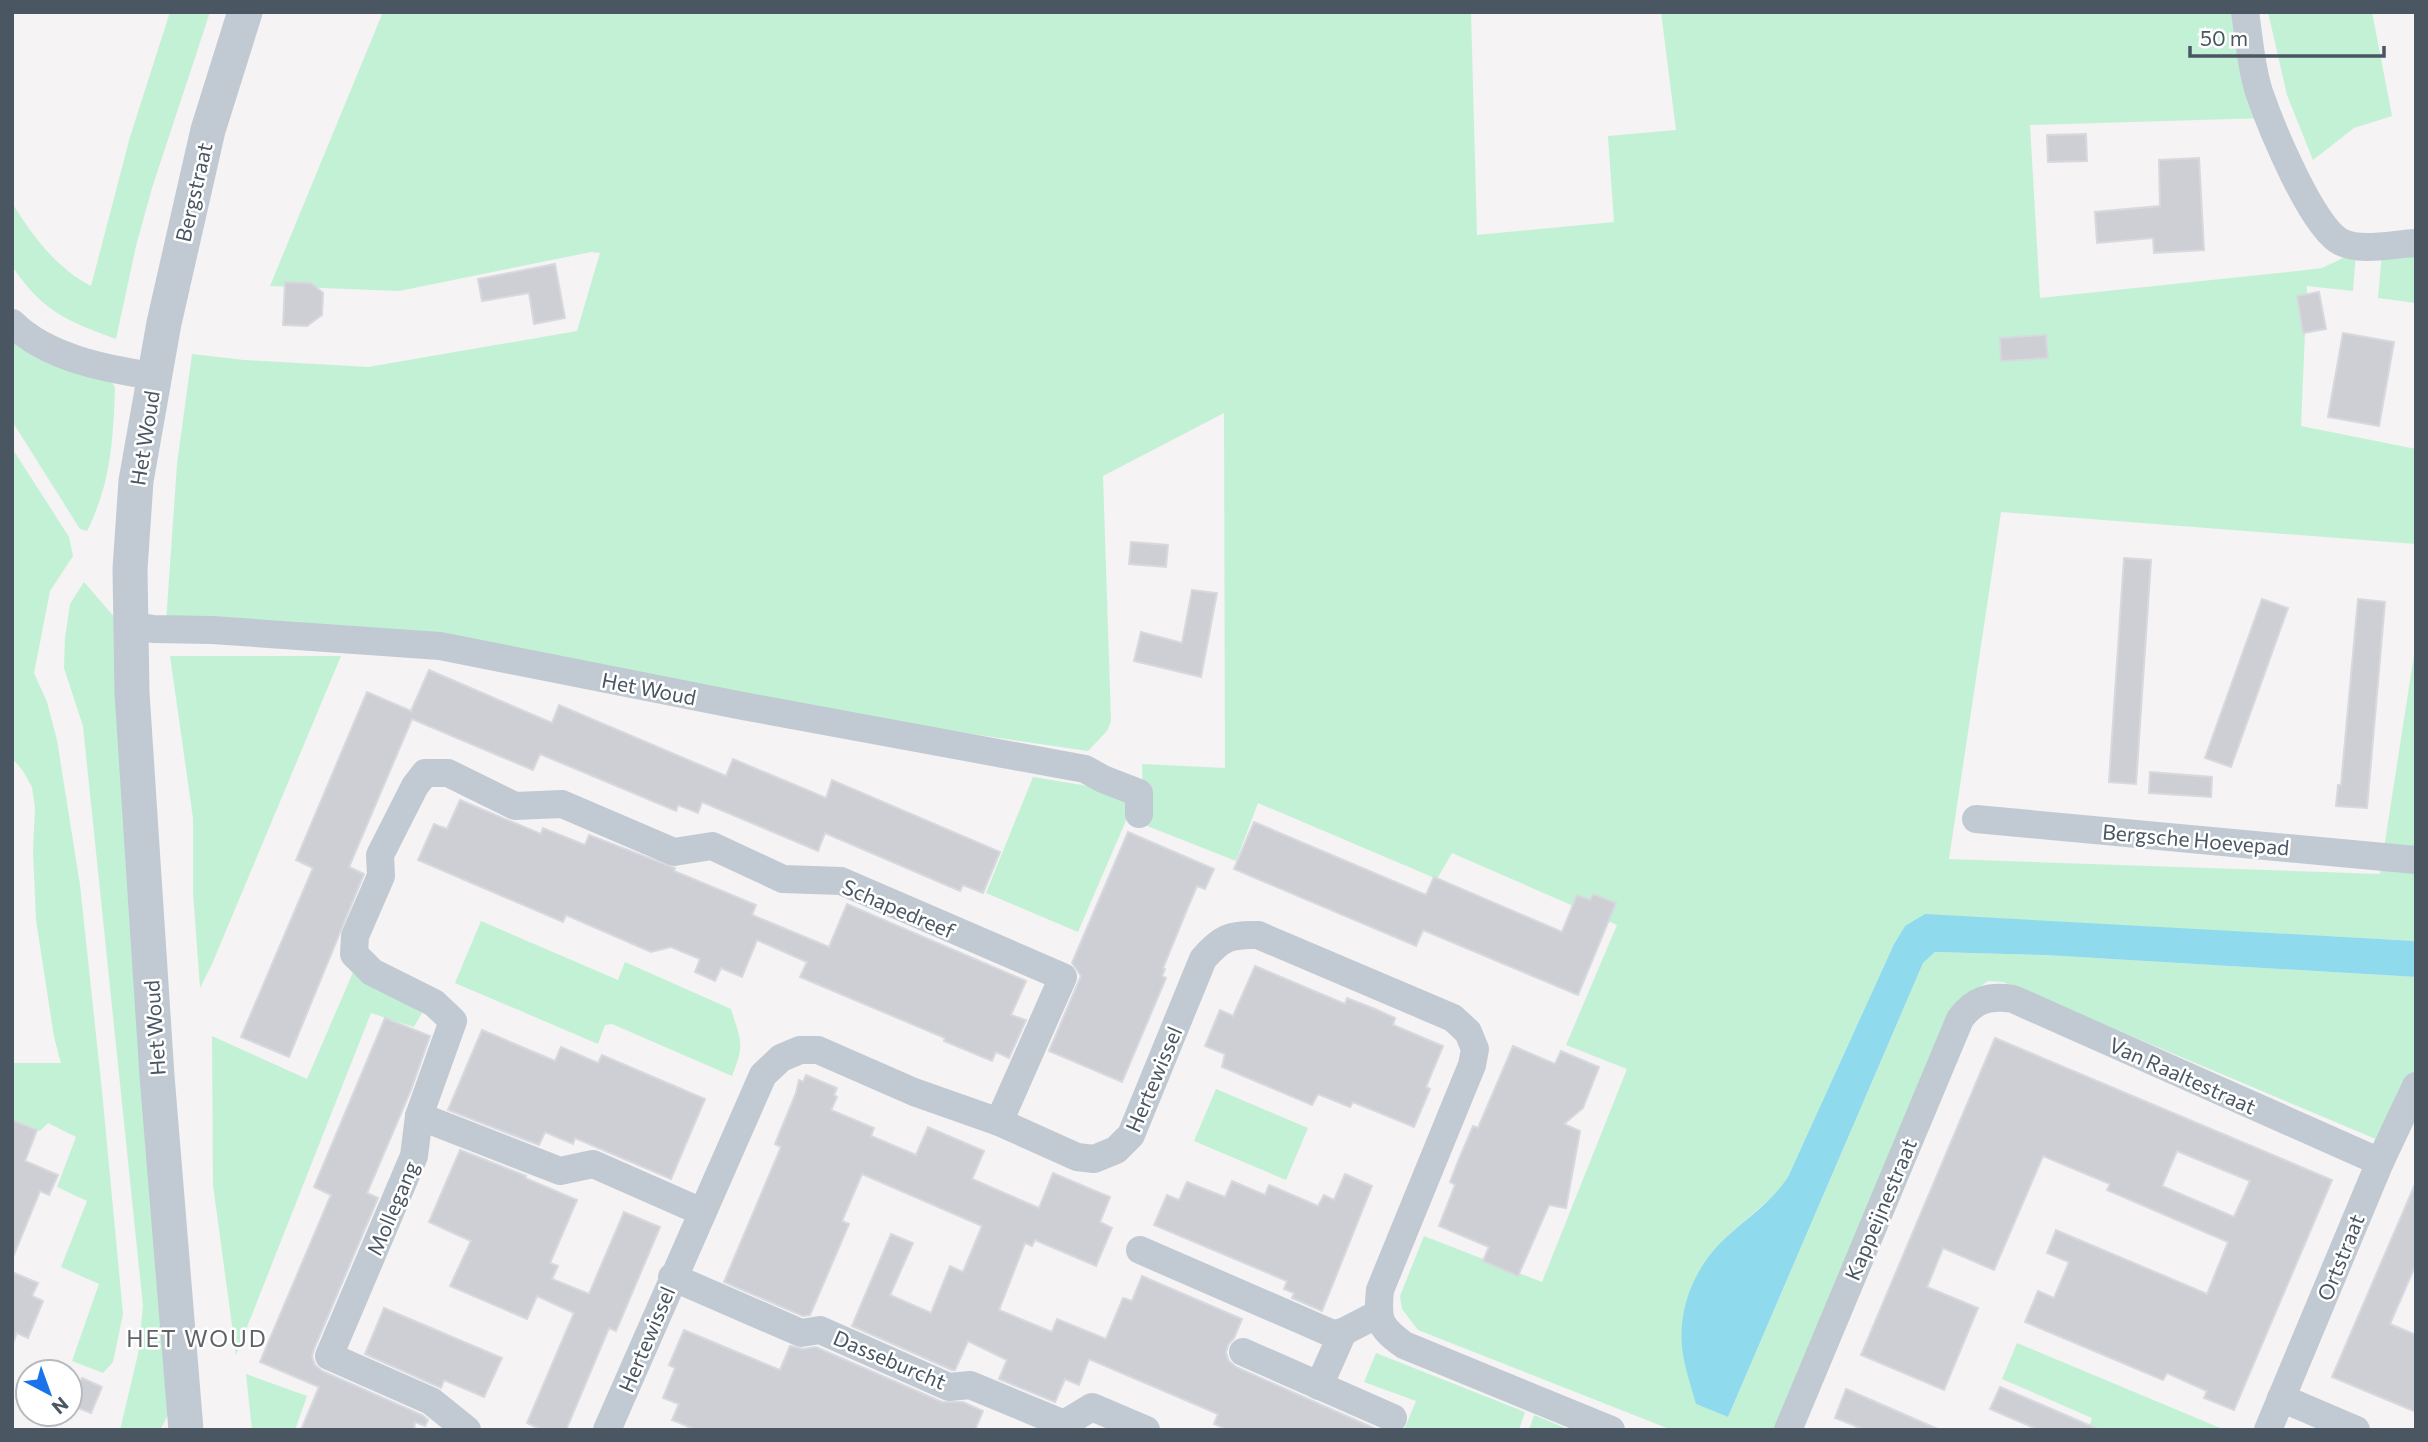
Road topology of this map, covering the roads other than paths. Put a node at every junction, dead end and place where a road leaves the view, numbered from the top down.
1 (245, 12) edge
2 (2245, 12) edge
3 (2416, 243) edge
4 (12, 323) edge
5 (153, 376) junction
6 (130, 625) junction
7 (1139, 814) dead end
8 (1976, 819) dead end
9 (2416, 860) edge
10 (1984, 999) joint
11 (2416, 1086) edge
12 (419, 1116) junction
13 (999, 1122) junction
14 (2380, 1162) junction
15 (702, 1212) junction
16 (1140, 1250) dead end
17 (672, 1278) junction
18 (1378, 1314) junction
19 (1343, 1332) junction
20 (1243, 1352) dead end
21 (1319, 1385) junction
22 (2281, 1398) junction
23 (1393, 1418) dead end
24 (186, 1430) edge
25 (467, 1430) edge
26 (607, 1430) edge
27 (1146, 1430) edge
28 (1611, 1430) edge
29 (1788, 1430) edge
30 (2268, 1430) edge
31 (2356, 1430) edge

1 - 5 street, Bergstraat
2 - 3 street
4 - 5 street
5 - 6 street, Het Woud
6 - 7 street, Het Woud
6 - 24 street, Het Woud
8 - 9 street, Bergsche Hoevepad
10 - 14 street, Van Raaltestraat
10 - 29 street, Kappeijnestraat
11 - 14 street, Ortstraat
12 - 13 street, Schapedreef
12 - 15 street
12 - 25 street, Mollegang
13 - 15 street, Hertewissel
13 - 18 street, Hertewissel
14 - 22 street, Ortstraat
15 - 17 street, Hertewissel
16 - 19 street
17 - 26 street, Hertewissel
17 - 27 street, Dasseburcht
18 - 19 street
18 - 28 street
19 - 21 street
20 - 21 street
21 - 23 street
22 - 30 street, Ortstraat
22 - 31 street

